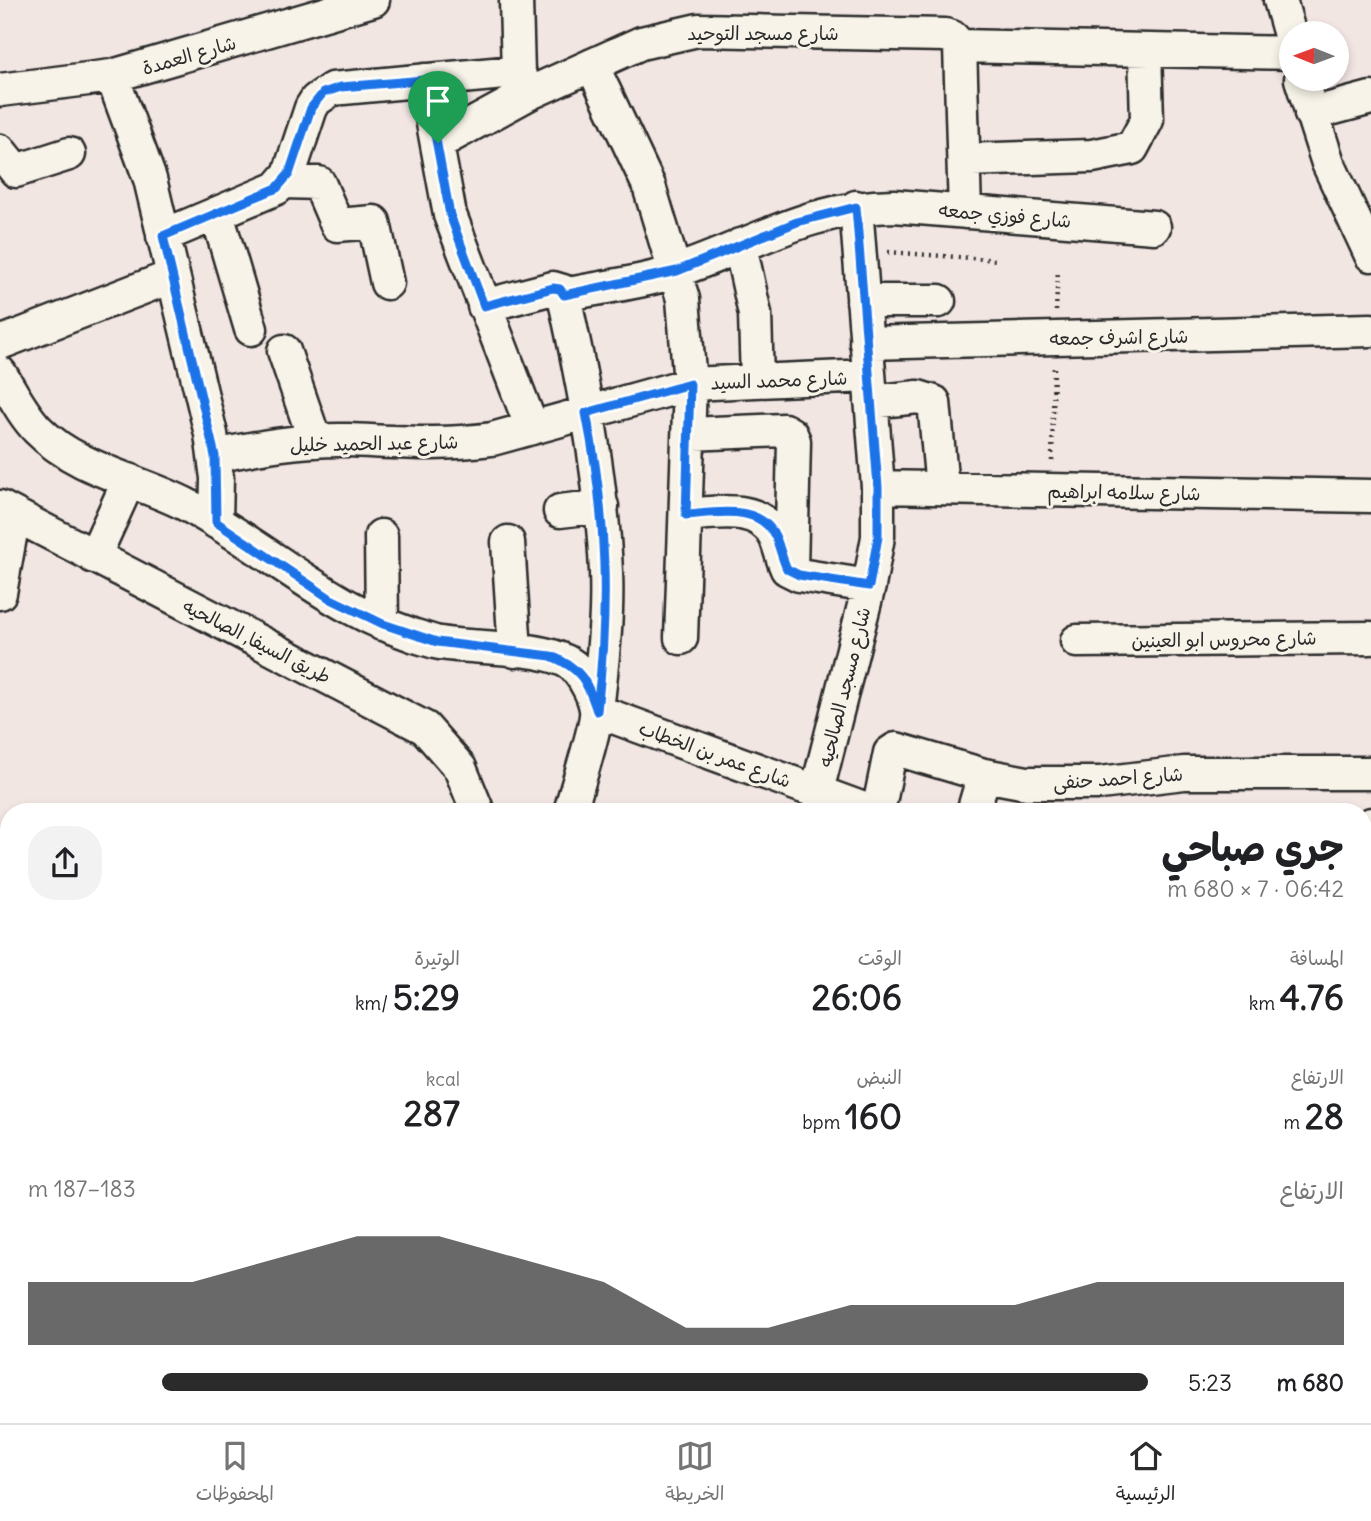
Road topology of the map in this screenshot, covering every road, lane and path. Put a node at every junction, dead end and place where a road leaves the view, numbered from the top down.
1 (373, 0) edge
2 (516, 0) edge
3 (1280, 0) edge
4 (284, 13) edge
5 (1286, 21) edge
6 (960, 46) junction
7 (1145, 50) junction
8 (1279, 53) edge
9 (592, 65) junction
10 (112, 76) junction
11 (425, 80) junction
12 (523, 84) junction
13 (0, 90) edge
14 (1304, 91) edge
15 (1371, 98) edge
16 (1311, 114) junction
17 (438, 143) junction
18 (0, 151) edge
19 (69, 154) dead end
20 (964, 160) junction
21 (284, 182) junction
22 (856, 207) junction
23 (1359, 209) edge
24 (965, 212) junction
25 (217, 214) junction
26 (1154, 227) dead end
27 (163, 236) junction
28 (740, 245) junction
29 (859, 250) junction
30 (1371, 255) edge
31 (998, 260) dead end
32 (1058, 270) dead end
33 (677, 271) junction
34 (173, 276) junction
35 (387, 283) dead end
36 (564, 295) junction
37 (863, 301) junction
38 (939, 301) dead end
39 (484, 306) junction
40 (251, 329) dead end
41 (1371, 330) edge
42 (1054, 338) junction
43 (0, 343) edge
44 (866, 343) junction
45 (284, 351) dead end
46 (0, 373) edge
47 (757, 381) junction
48 (690, 384) junction
49 (870, 389) junction
50 (586, 413) junction
51 (532, 428) junction
52 (689, 434) junction
53 (315, 442) junction
54 (215, 456) junction
55 (129, 480) junction
56 (878, 487) junction
57 (942, 488) junction
58 (1052, 490) junction
59 (1371, 496) edge
60 (602, 506) junction
61 (7, 511) edge
62 (560, 511) dead end
63 (686, 515) junction
64 (216, 522) junction
65 (381, 536) dead end
66 (508, 542) dead end
67 (94, 557) junction
68 (790, 570) junction
69 (869, 586) junction
70 (0, 593) edge
71 (383, 624) junction
72 (681, 638) dead end
73 (1371, 638) edge
74 (1077, 641) dead end
75 (515, 651) junction
76 (597, 711) junction
77 (1371, 773) edge
78 (984, 775) junction
79 (817, 791) junction
80 (474, 803) edge
81 (572, 803) edge
82 (848, 803) edge
83 (880, 803) edge
84 (975, 803) edge

1 - 4 street, شارع العمدة
2 - 12 street
3 - 5 street
4 - 10 street, شارع العمدة
6 - 7 street, شارع مسجد التوحيد
6 - 9 street, شارع مسجد التوحيد
6 - 20 street
7 - 8 street, شارع مسجد التوحيد
7 - 20 street
9 - 12 street, شارع مسجد التوحيد
9 - 33 street
10 - 13 street, شارع العمدة
10 - 27 street
11 - 12 street, شارع مسجد التوحيد
11 - 17 street
11 - 21 street, شارع مسجد التوحيد
12 - 17 street
14 - 16 street
15 - 16 street
16 - 23 street
17 - 39 street
18 - 19 street
20 - 24 street
21 - 25 street
21 - 35 street
22 - 24 street, شارع فوزي جمعه
22 - 28 street, شارع فوزي جمعه
22 - 29 street, شارع مسجد الصالحيه
23 - 30 street
24 - 26 street, شارع فوزي جمعه
25 - 27 street
25 - 40 street
27 - 34 street
28 - 33 street, شارع فوزي جمعه
28 - 47 street
29 - 31 path
29 - 37 street, شارع مسجد الصالحيه
32 - 42 path
33 - 36 street, شارع فوزي جمعه
33 - 48 street
34 - 43 street
34 - 54 street
36 - 39 street, شارع فوزي جمعه
36 - 50 street
37 - 38 street
37 - 44 street, شارع مسجد الصالحيه
39 - 51 street
41 - 42 street, شارع اشرف جمعه
42 - 44 street, شارع اشرف جمعه
42 - 58 path
44 - 49 street, شارع مسجد الصالحيه
45 - 53 street
46 - 55 street
47 - 48 street, شارع محمد السيد
47 - 49 street, شارع محمد السيد
48 - 50 street, شارع محمد السيد
48 - 52 street
49 - 56 street, شارع مسجد الصالحيه
49 - 57 street, شارع محمد السيد
50 - 51 street, شارع عبد الحميد خليل
50 - 60 street
51 - 53 street, شارع عبد الحميد خليل
52 - 63 street
52 - 68 street
53 - 54 street, شارع عبد الحميد خليل
54 - 64 street
55 - 64 street
55 - 67 street
56 - 57 street, شارع سلامه ابراهيم
56 - 69 street, شارع مسجد الصالحيه
57 - 58 street, شارع سلامه ابراهيم
58 - 59 street, شارع سلامه ابراهيم
60 - 62 street
60 - 76 street
61 - 67 street, طريق السيفا, الصالحيه
61 - 70 street
63 - 68 street
63 - 72 street
64 - 71 street
65 - 71 street
66 - 75 street
67 - 80 street, طريق السيفا, الصالحيه
68 - 69 street
69 - 79 street, شارع مسجد الصالحيه
71 - 75 street
73 - 74 street, شارع محروس ابو العينين
75 - 76 street
76 - 79 street, شارع عمر بن الخطاب
76 - 81 street
77 - 78 street, شارع احمد حنفى
78 - 83 street, شارع احمد حنفى
78 - 84 street
79 - 82 street, شارع عمر بن الخطاب

